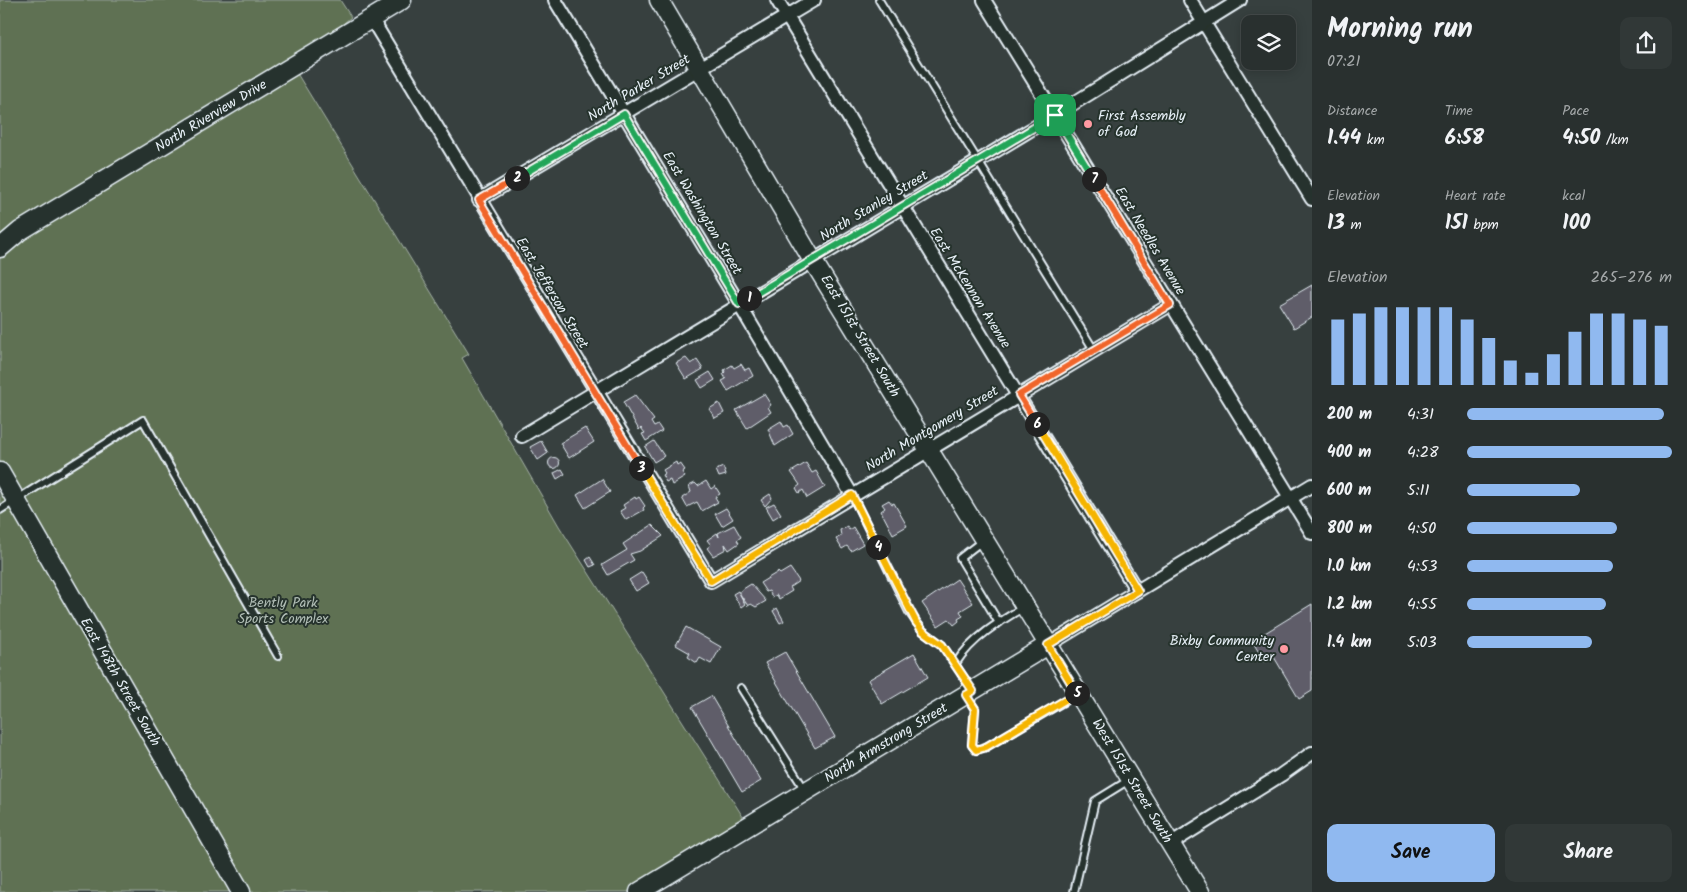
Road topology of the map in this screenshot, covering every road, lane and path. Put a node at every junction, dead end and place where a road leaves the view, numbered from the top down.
1 (402, 0) edge
2 (555, 0) edge
3 (659, 0) edge
4 (777, 0) edge
5 (814, 0) edge
6 (880, 0) edge
7 (984, 0) edge
8 (1190, 0) edge
9 (1240, 0) edge
10 (787, 16) junction
11 (371, 18) junction
12 (1204, 22) junction
13 (700, 69) junction
14 (624, 114) junction
15 (1055, 115) junction
16 (978, 161) junction
17 (1312, 199) edge
18 (479, 200) junction
19 (901, 206) junction
20 (20, 231) junction
21 (0, 237) edge
22 (0, 248) edge
23 (813, 261) junction
24 (739, 304) junction
25 (1170, 305) junction
26 (1094, 350) junction
27 (594, 391) junction
28 (1019, 395) junction
29 (522, 436) dead end
30 (929, 450) junction
31 (0, 472) edge
32 (1312, 485) edge
33 (852, 495) junction
34 (1290, 497) junction
35 (16, 500) junction
36 (0, 510) edge
37 (1312, 533) edge
38 (985, 540) junction
39 (711, 581) joint
40 (1138, 591) junction
41 (1026, 607) junction
42 (999, 623) junction
43 (1048, 645) junction
44 (278, 656) dead end
45 (956, 663) junction
46 (740, 688) dead end
47 (969, 693) junction
48 (1078, 693) junction
49 (1312, 753) edge
50 (1130, 779) junction
51 (806, 791) junction
52 (1170, 844) junction
53 (241, 892) edge
54 (638, 892) edge
55 (1074, 892) edge
56 (1200, 892) edge

1 - 11 street, North Riverview Drive
2 - 14 street, East Washington Street
3 - 13 street, East 151st Street South
4 - 10 street, East McKennon Avenue
5 - 10 street, North Parker Street
6 - 16 lane
7 - 15 street, East Needles Avenue
8 - 12 street
9 - 12 street, North Stanley Street
10 - 13 street, North Parker Street
10 - 19 street, East McKennon Avenue
11 - 18 street, East Jefferson Street
11 - 20 street, North Riverview Drive
12 - 15 street, North Stanley Street
12 - 17 street
13 - 14 street, North Parker Street
13 - 23 street, East 151st Street South
14 - 18 street, North Parker Street
14 - 24 street, East Washington Street
15 - 16 street, North Stanley Street
15 - 25 street, East Needles Avenue
16 - 19 street, North Stanley Street
16 - 26 lane
18 - 27 street, East Jefferson Street
19 - 23 street, North Stanley Street
19 - 28 street, East McKennon Avenue
20 - 21 street, North Riverview Drive
20 - 22 street, North Riverview Drive
23 - 24 street, North Stanley Street
23 - 30 street, East 151st Street South
24 - 27 street, North Stanley Street
24 - 33 street, East Washington Street
25 - 26 street, North Montgomery Street
25 - 34 street, East Needles Avenue
26 - 28 street, North Montgomery Street
27 - 29 street, North Stanley Street
27 - 39 street, East Jefferson Street
28 - 30 street, North Montgomery Street
28 - 40 street, East McKennon Avenue
30 - 33 street, North Montgomery Street
30 - 38 street, East 151st Street South
31 - 35 street, East 148th Street South
32 - 34 street, North Armstrong Street
33 - 39 street, North Montgomery Street
33 - 45 lane
34 - 37 street, East Needles Avenue
34 - 40 street, North Armstrong Street
35 - 36 lane
35 - 44 lane
35 - 53 street, East 148th Street South
38 - 41 street, East 151st Street South
38 - 42 lane
40 - 43 street, North Armstrong Street
41 - 42 lane
41 - 43 street, East 151st Street South
42 - 45 lane
43 - 47 street, North Armstrong Street
43 - 48 street, West 151st Street South
45 - 47 lane
46 - 51 lane
47 - 48 lane
47 - 51 street, North Armstrong Street
48 - 50 street, West 151st Street South
49 - 52 street
50 - 52 street, West 151st Street South
50 - 55 lane
51 - 54 street, North Armstrong Street
52 - 56 street, West 151st Street South

